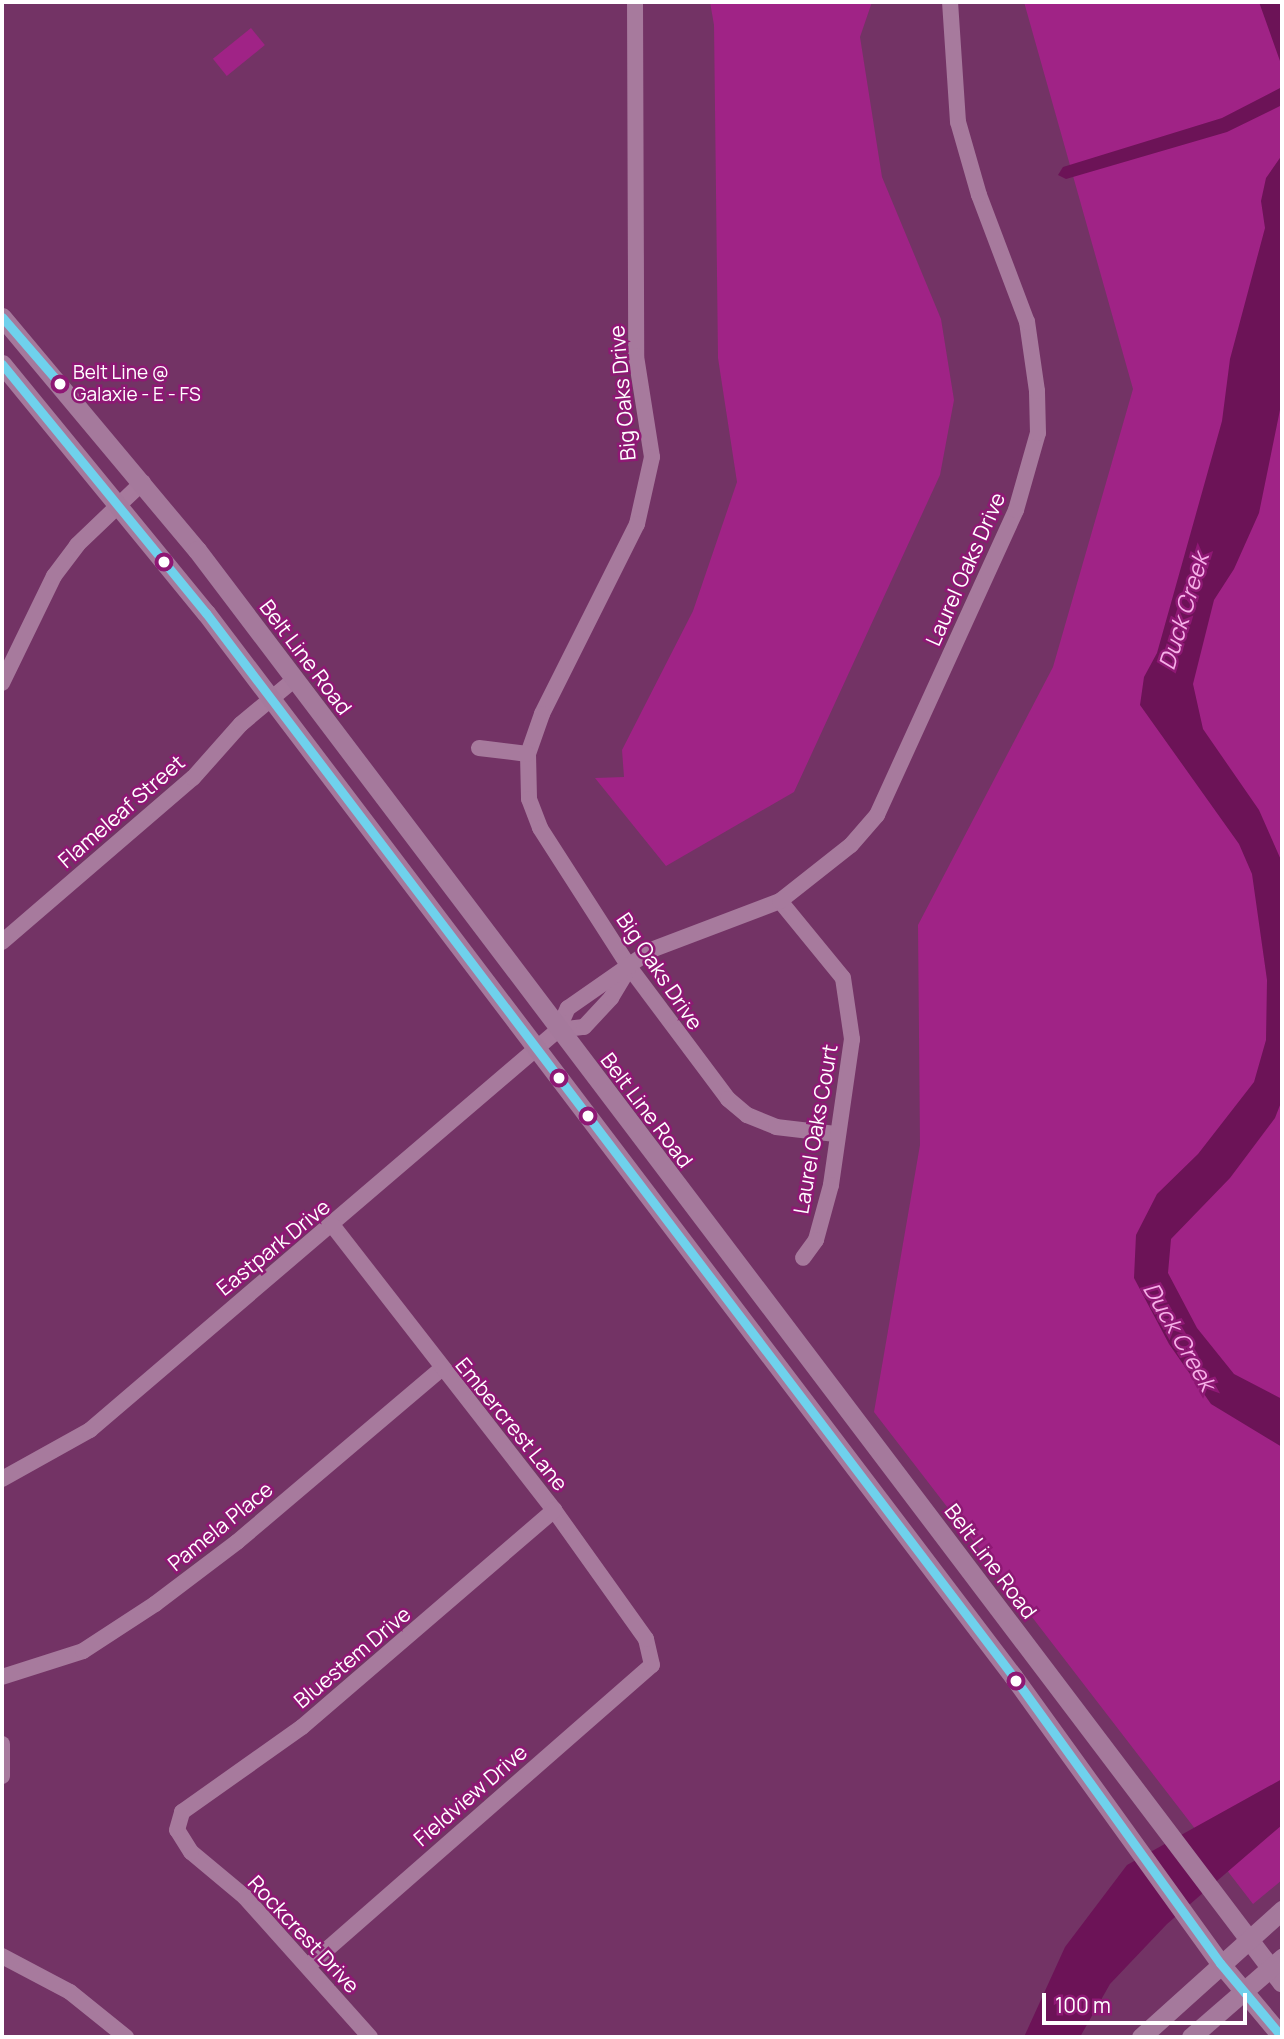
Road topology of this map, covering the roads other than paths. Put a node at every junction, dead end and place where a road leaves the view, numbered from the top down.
1 (635, 2) edge
2 (950, 2) edge
3 (2, 317) edge
4 (2, 365) edge
5 (143, 482) junction
6 (120, 505) junction
7 (295, 679) junction
8 (2, 683) edge
9 (271, 699) junction
10 (479, 748) dead end
11 (528, 754) junction
12 (780, 901) junction
13 (2, 942) edge
14 (630, 968) junction
15 (558, 1030) junction
16 (537, 1048) junction
17 (836, 1134) junction
18 (663, 1168) junction
19 (640, 1186) junction
20 (333, 1226) junction
21 (803, 1258) dead end
22 (441, 1369) junction
23 (855, 1418) junction
24 (830, 1437) junction
25 (2, 1479) edge
26 (554, 1510) junction
27 (651, 1654) joint
28 (2, 1677) edge
29 (2, 1744) edge
30 (2, 1776) edge
31 (177, 1830) joint
32 (1282, 1910) edge
33 (1248, 1938) junction
34 (2, 1956) edge
35 (1220, 1963) junction
36 (307, 1966) junction
37 (1278, 1969) edge
38 (1244, 1992) junction
39 (126, 2037) edge
40 (370, 2037) edge
41 (1142, 2037) edge
42 (1191, 2037) edge
43 (1282, 2037) edge

1 - 11 street, Big Oaks Drive
2 - 12 street, Laurel Oaks Drive
3 - 5 main road, Belt Line Road
4 - 6 main road
5 - 6 street
5 - 7 main road, Belt Line Road
6 - 8 street
6 - 9 main road
7 - 9 street, Flameleaf Street
7 - 15 main road, Belt Line Road
9 - 13 street, Flameleaf Street
9 - 16 main road
10 - 11 street
11 - 14 street, Big Oaks Drive
12 - 14 street, Laurel Oaks Drive
12 - 17 street, Laurel Oaks Court
14 - 15 street, Laurel Oaks Drive
14 - 15 street, Laurel Oaks Drive
14 - 17 street, Big Oaks Drive
15 - 16 street, Eastpark Drive
15 - 18 main road, Belt Line Road
16 - 19 main road
16 - 20 street, Eastpark Drive
17 - 21 street, Laurel Oaks Court
18 - 19 main road
18 - 23 main road, Belt Line Road
19 - 24 main road
20 - 22 street, Embercrest Lane
20 - 25 street, Eastpark Drive
22 - 26 street, Embercrest Lane
22 - 28 street, Pamela Place
23 - 24 main road
23 - 33 main road, Belt Line Road
24 - 35 main road
26 - 27 street, Embercrest Lane
26 - 31 street, Bluestem Drive
27 - 36 street, Fieldview Drive
29 - 30 street
31 - 36 street, Rockcrest Drive
32 - 33 main road
33 - 35 main road
33 - 37 main road, Belt Line Road
34 - 39 street
35 - 38 main road
35 - 41 main road
36 - 40 street, Rockcrest Drive
37 - 38 main road
38 - 42 main road
38 - 43 main road

